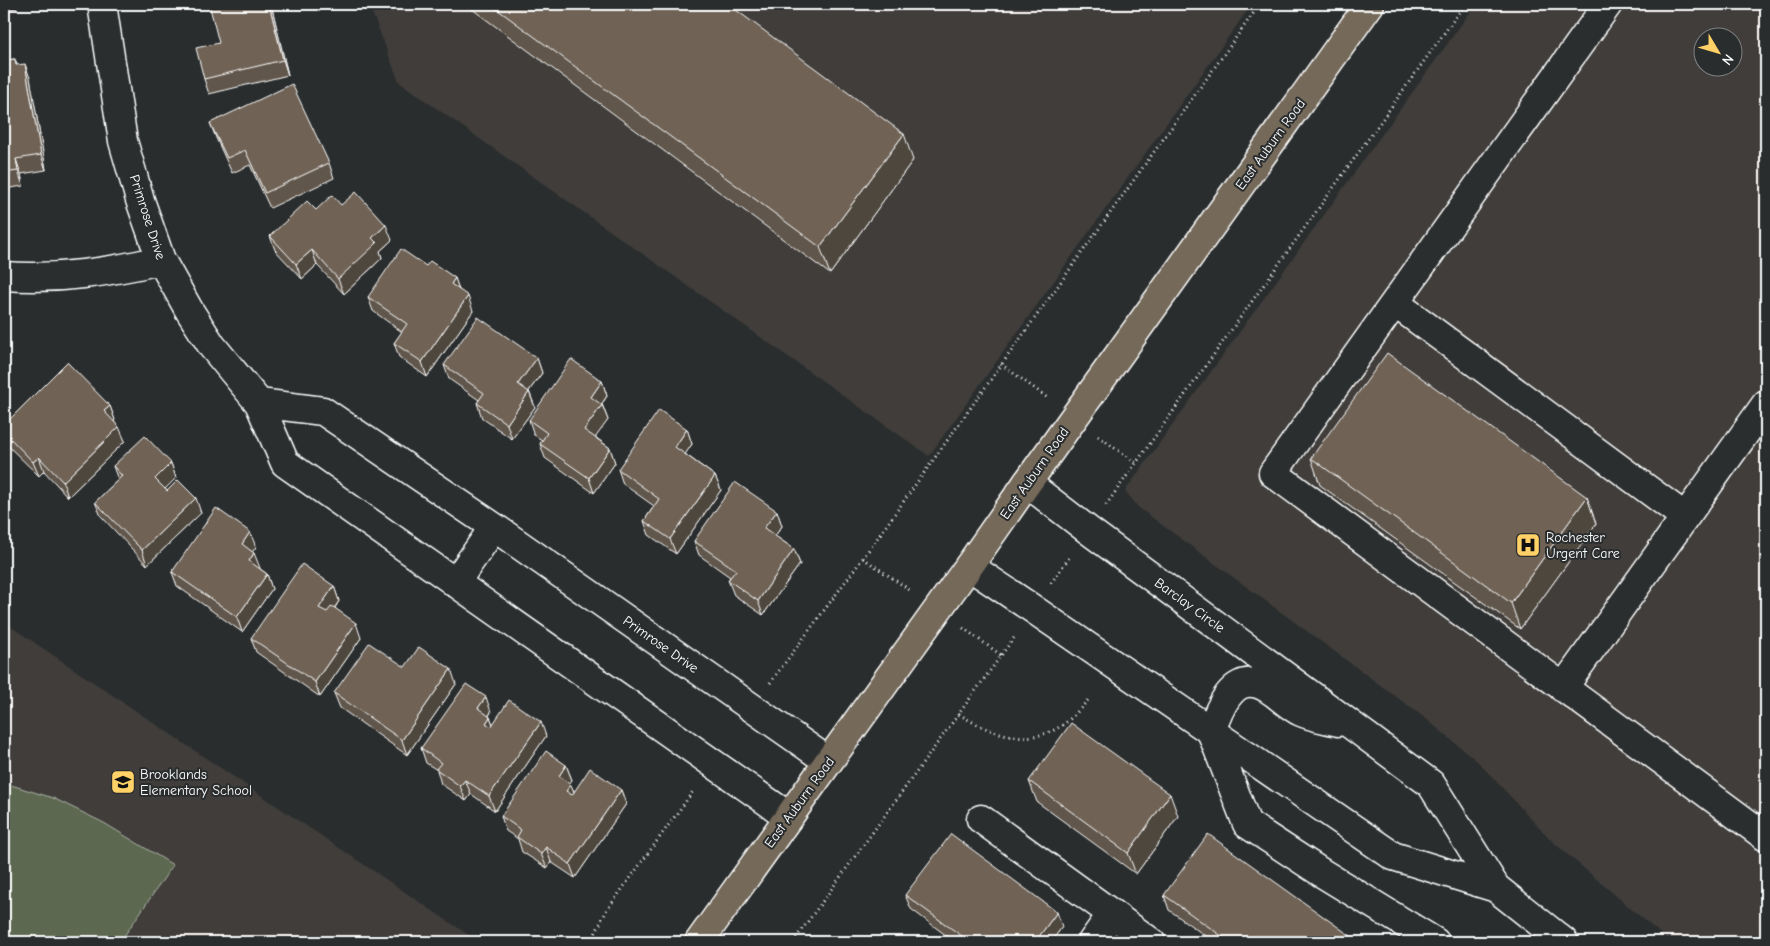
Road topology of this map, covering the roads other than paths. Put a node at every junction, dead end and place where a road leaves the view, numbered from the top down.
1 (102, 4) edge
2 (1370, 4) edge
3 (1608, 4) edge
4 (161, 260) junction
5 (4, 276) edge
6 (1395, 303) junction
7 (259, 403) junction
8 (1766, 404) edge
9 (1027, 483) junction
10 (1685, 518) junction
11 (494, 527) junction
12 (969, 566) junction
13 (455, 583) junction
14 (1563, 688) junction
15 (1354, 727) junction
16 (1211, 731) junction
17 (828, 761) junction
18 (788, 816) junction
19 (982, 819) dead end
20 (1766, 838) edge
21 (1496, 888) junction
22 (1112, 914) junction
23 (698, 942) edge
24 (1092, 942) edge
25 (1151, 942) edge
26 (1435, 942) edge
27 (1564, 942) edge

1 - 4 street, Primrose Drive
2 - 9 main road, East Auburn Road
3 - 6 street
4 - 5 street
4 - 7 street, Primrose Drive
6 - 10 street
6 - 14 street
7 - 11 street, Primrose Drive
7 - 13 street, Primrose Drive
8 - 10 street
9 - 12 main road, East Auburn Road
9 - 15 street, Barclay Circle
10 - 14 street
11 - 13 street
11 - 17 street, Primrose Drive
12 - 16 street, Barclay Circle
12 - 17 main road, East Auburn Road
13 - 18 street, Primrose Drive
14 - 20 street
15 - 16 street, Barclay Circle
15 - 21 street, Barclay Circle
16 - 21 street, Barclay Circle
16 - 26 street
17 - 18 main road, East Auburn Road
18 - 23 main road, East Auburn Road
19 - 22 street
21 - 27 street, Barclay Circle
22 - 24 street
22 - 25 street

